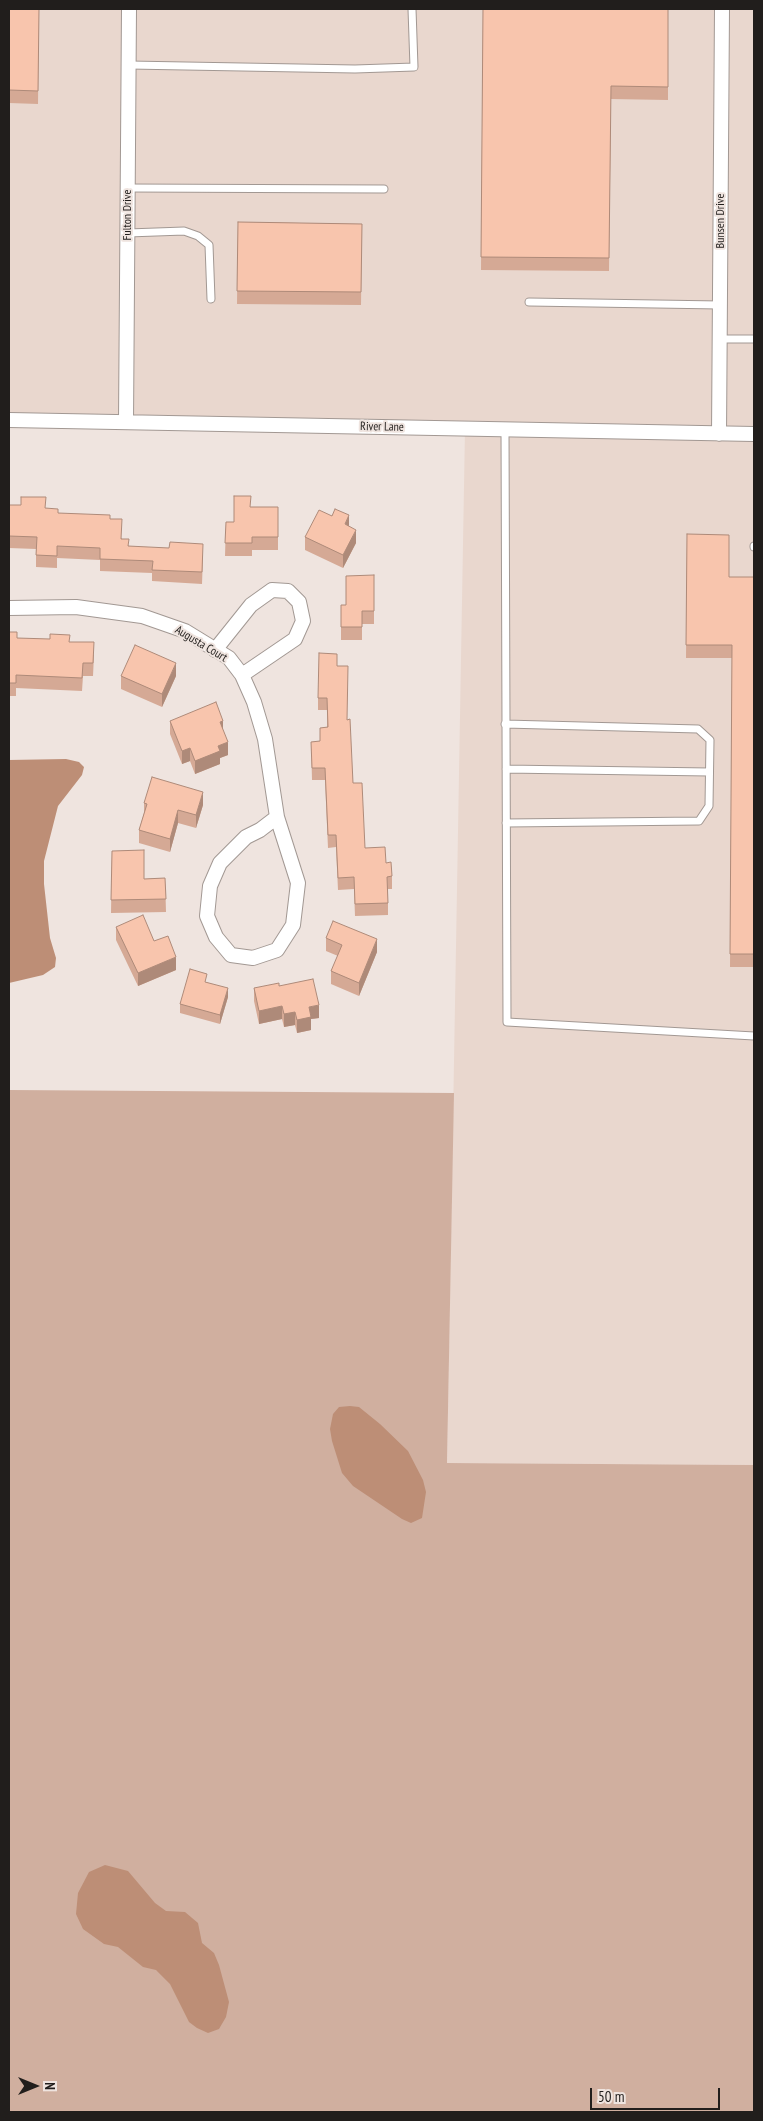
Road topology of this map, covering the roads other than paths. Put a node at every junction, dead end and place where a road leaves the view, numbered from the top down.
1 (129, 9) edge
2 (412, 9) edge
3 (722, 9) edge
4 (128, 65) junction
5 (128, 188) junction
6 (384, 189) dead end
7 (128, 233) junction
8 (211, 299) dead end
9 (529, 302) dead end
10 (720, 305) junction
11 (720, 339) junction
12 (754, 339) edge
13 (9, 420) edge
14 (126, 421) junction
15 (504, 429) junction
16 (719, 434) junction
17 (754, 434) edge
18 (9, 608) edge
19 (215, 650) junction
20 (242, 675) junction
21 (505, 724) junction
22 (506, 769) junction
23 (710, 772) junction
24 (277, 817) junction
25 (506, 823) junction
26 (754, 1036) edge

1 - 4 street, Fulton Drive
2 - 4 lane
3 - 10 street, Bunsen Drive
4 - 5 street, Fulton Drive
5 - 6 lane
5 - 7 street, Fulton Drive
7 - 8 lane
7 - 14 street, Fulton Drive
9 - 10 lane
10 - 11 street, Bunsen Drive
11 - 12 lane
11 - 16 street, Bunsen Drive
13 - 14 street, River Lane
14 - 15 street, River Lane
15 - 16 street, River Lane
15 - 21 lane
16 - 17 street, River Lane
18 - 19 street, Augusta Court
19 - 20 street, Augusta Court
19 - 20 street
20 - 24 street, Augusta Court
21 - 22 lane
21 - 23 lane
22 - 23 lane
22 - 25 lane
23 - 25 lane
24 - 24 street, Augusta Court
25 - 26 lane

